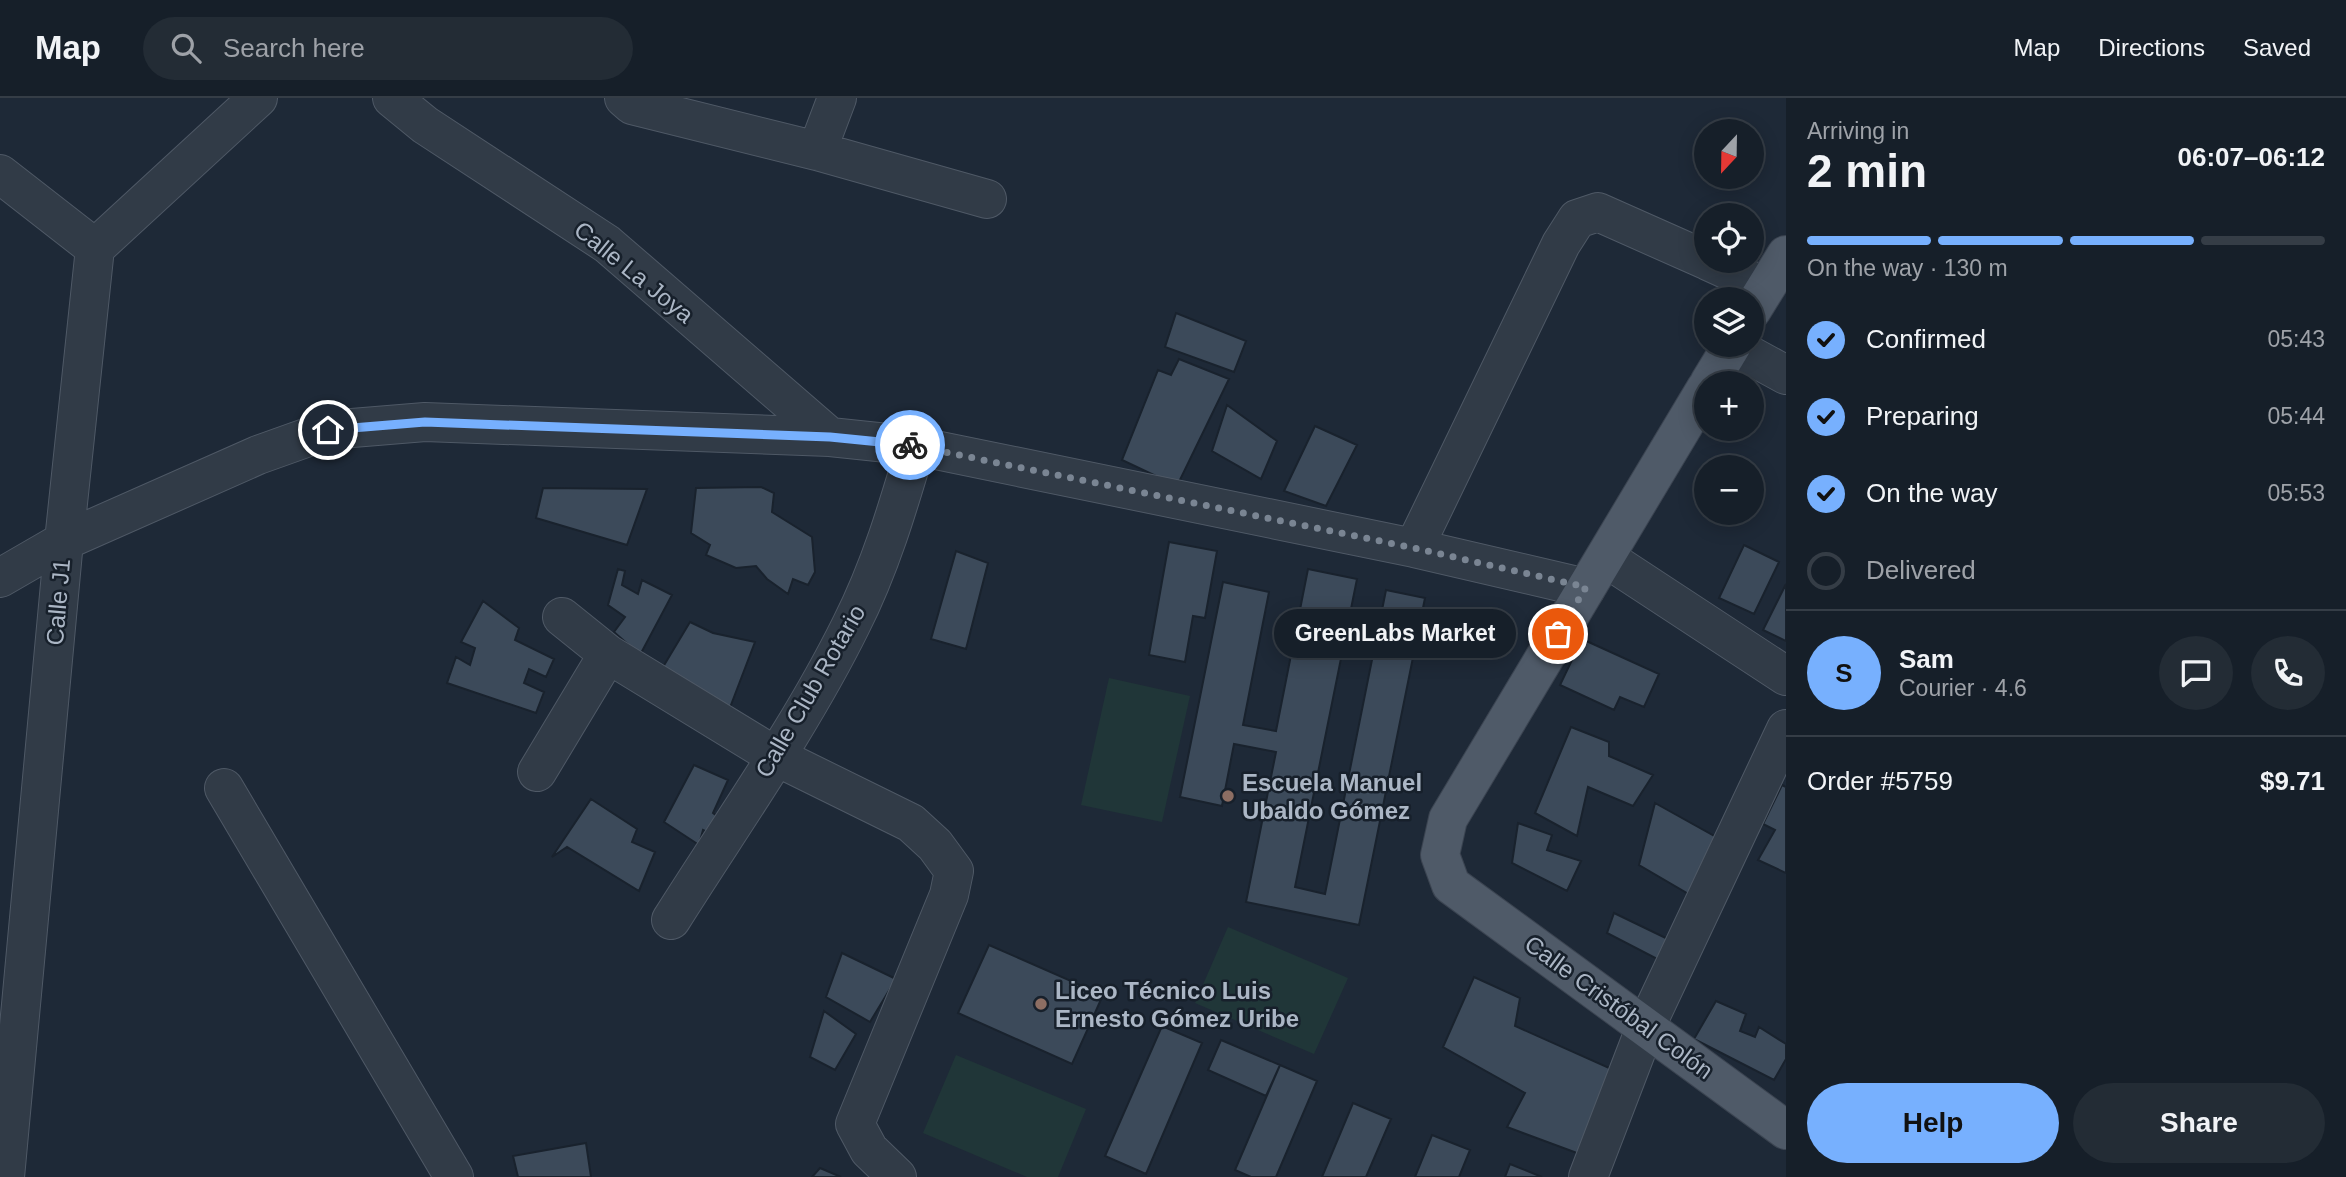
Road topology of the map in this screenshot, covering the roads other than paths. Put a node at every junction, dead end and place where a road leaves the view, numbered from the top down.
1 (258, 98) edge
2 (392, 98) edge
3 (624, 98) edge
4 (837, 98) edge
5 (817, 151) junction
6 (0, 174) edge
7 (987, 199) dead end
8 (95, 248) junction
9 (1694, 254) edge
10 (1786, 255) edge
11 (1724, 273) edge
12 (1743, 287) edge
13 (1764, 291) edge
14 (1756, 357) edge
15 (1785, 371) edge
16 (1694, 408) edge
17 (830, 437) junction
18 (916, 446) junction
19 (64, 541) junction
20 (1414, 548) junction
21 (1596, 573) junction
22 (0, 578) edge
23 (562, 617) dead end
24 (608, 654) junction
25 (1786, 677) edge
26 (1786, 729) edge
27 (775, 755) junction
28 (537, 772) dead end
29 (224, 788) dead end
30 (671, 920) dead end
31 (12, 950) edge
32 (1646, 1026) junction
33 (1786, 1130) edge
34 (5, 1177) edge
35 (454, 1177) edge
36 (897, 1177) edge
37 (1588, 1177) edge

1 - 8 street
2 - 17 street, Calle La Joya
3 - 5 street
4 - 5 street
5 - 7 street
6 - 8 street
8 - 19 street, Calle J1
9 - 20 street
10 - 13 main road
11 - 12 street
14 - 15 street
16 - 21 main road
17 - 18 street
17 - 19 street
18 - 20 street
18 - 27 street, Calle Club Rotario
19 - 22 street
19 - 31 street, Calle J1
20 - 21 street
21 - 25 street
21 - 32 main road, Calle Cristóbal Colón
23 - 24 street
24 - 27 street
24 - 28 street
26 - 32 street
27 - 30 street, Calle Club Rotario
27 - 36 street
29 - 35 street
31 - 34 street, Calle J1
32 - 33 main road, Calle Cristóbal Colón
32 - 37 street

